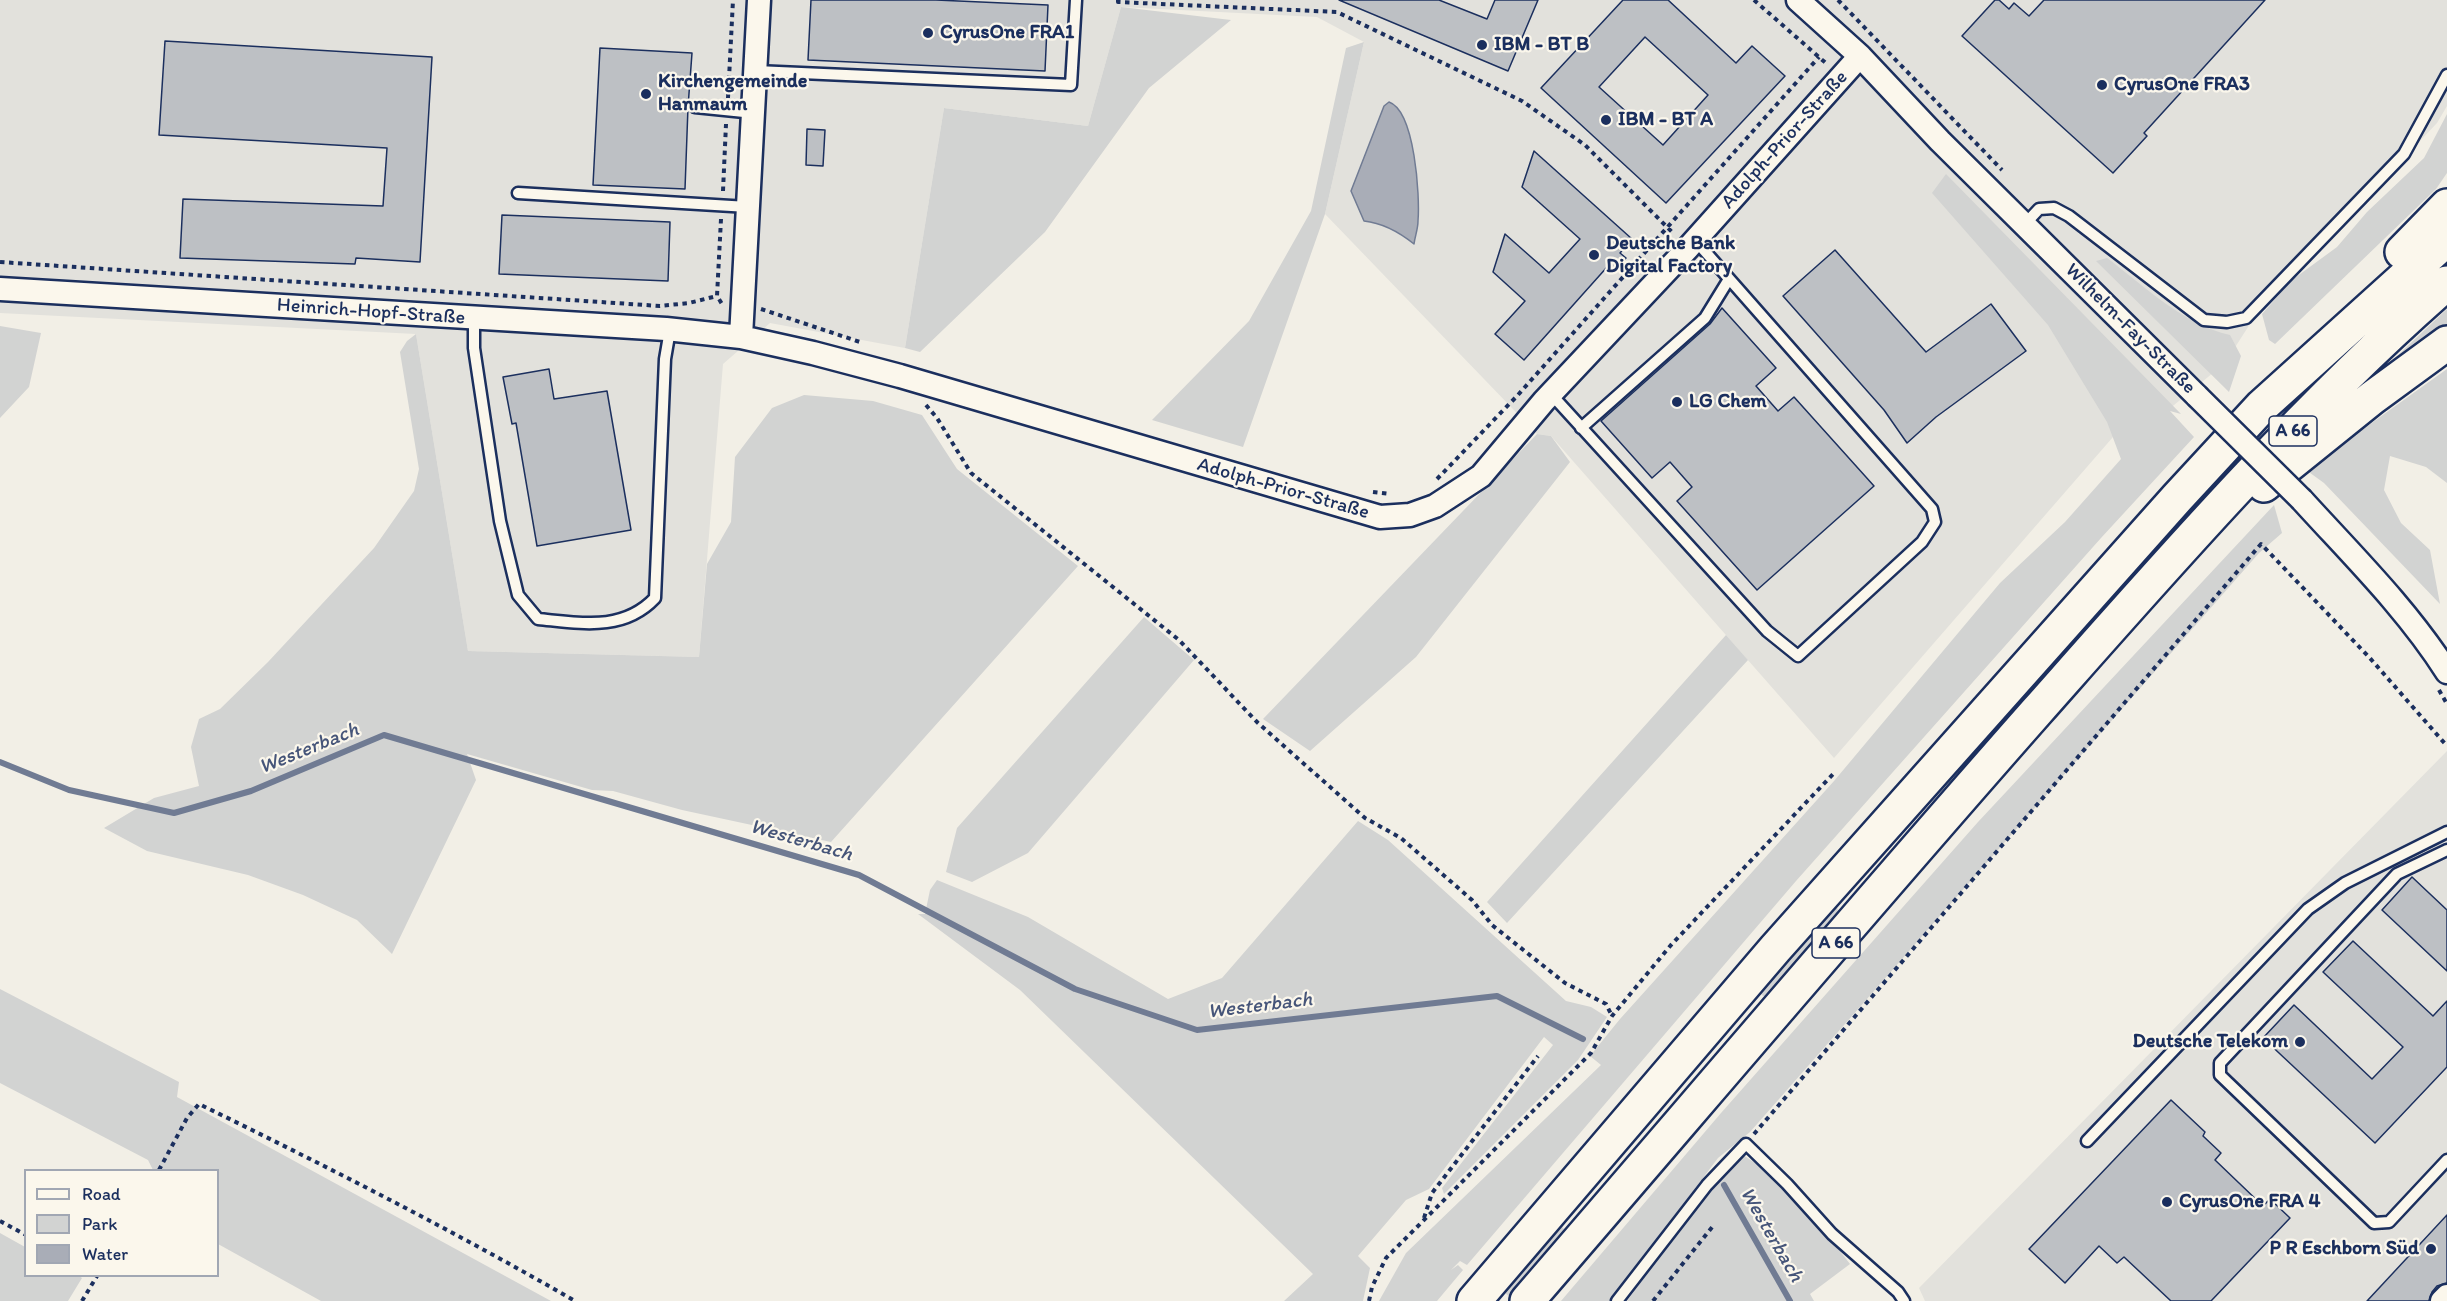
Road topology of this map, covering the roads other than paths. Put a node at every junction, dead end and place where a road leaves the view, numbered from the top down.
1 (759, 0) edge
2 (1076, 0) edge
3 (1798, 0) edge
4 (1860, 56) junction
5 (756, 71) junction
6 (2447, 75) edge
7 (695, 107) dead end
8 (754, 113) junction
9 (518, 193) dead end
10 (2447, 206) edge
11 (749, 207) junction
12 (2025, 224) junction
13 (2447, 239) edge
14 (1692, 244) junction
15 (1729, 279) junction
16 (2447, 283) edge
17 (0, 289) edge
18 (474, 318) junction
19 (670, 330) junction
20 (741, 338) junction
21 (2447, 343) edge
22 (1551, 394) junction
23 (2262, 406) junction
24 (1581, 428) junction
25 (2147, 587) junction
26 (2447, 672) edge
27 (2447, 832) edge
28 (2447, 850) edge
29 (2087, 1141) dead end
30 (2447, 1160) edge
31 (2447, 1296) edge
32 (1474, 1301) edge
33 (1527, 1301) edge
34 (1617, 1301) edge
35 (1904, 1301) edge
36 (2442, 1301) edge

1 - 5 street
2 - 5 lane
3 - 4 street, Wilhelm-Fay-Straße
4 - 12 street, Wilhelm-Fay-Straße
4 - 14 street, Adolph-Prior-Straße
5 - 8 street
6 - 12 lane
7 - 8 lane
8 - 11 street
9 - 11 lane
10 - 23 highway, A 66
11 - 20 street
12 - 26 street, Wilhelm-Fay-Straße, bridge
13 - 23 highway, A 66
14 - 15 lane
14 - 22 street, Adolph-Prior-Straße
15 - 24 lane
15 - 24 lane
16 - 25 highway, A 66
17 - 18 street, Heinrich-Hopf-Straße
18 - 19 street, Heinrich-Hopf-Straße
18 - 19 lane
19 - 20 street, Heinrich-Hopf-Straße
20 - 22 street, Adolph-Prior-Straße
21 - 25 highway
22 - 24 lane
23 - 32 highway, A 66
25 - 33 highway, A 66
27 - 29 lane
28 - 30 lane
31 - 36 street
34 - 35 lane

